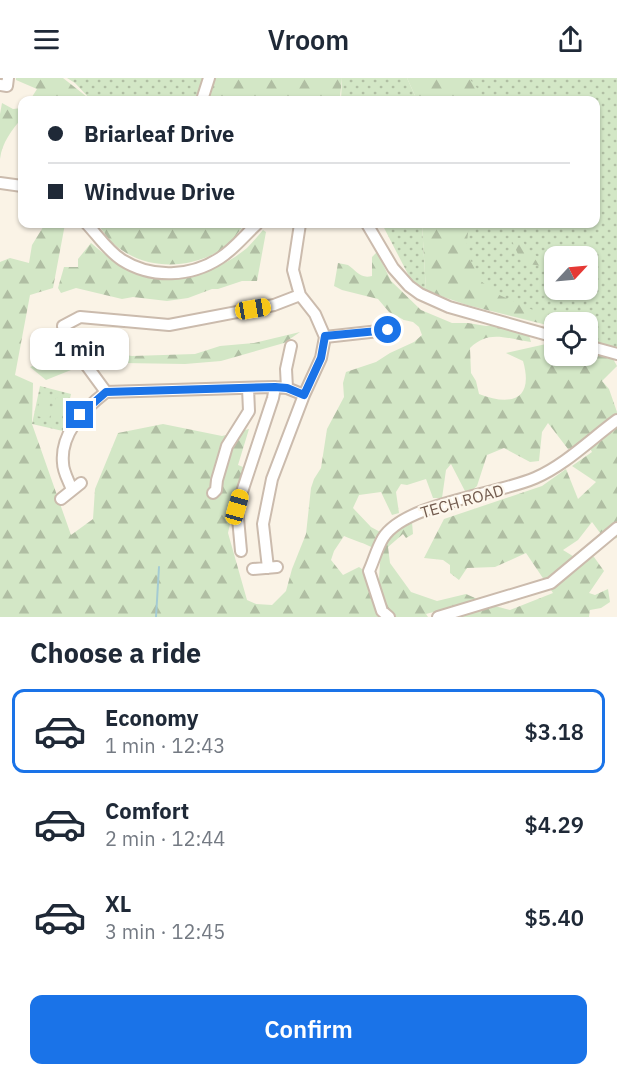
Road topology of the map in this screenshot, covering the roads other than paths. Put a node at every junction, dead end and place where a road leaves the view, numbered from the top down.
1 (9, 78) edge
2 (208, 78) edge
3 (0, 85) edge
4 (203, 96) edge
5 (0, 183) edge
6 (18, 184) edge
7 (90, 228) edge
8 (253, 228) edge
9 (299, 228) edge
10 (369, 228) edge
11 (300, 295) junction
12 (388, 330) dead end
13 (544, 334) edge
14 (325, 336) junction
15 (291, 346) dead end
16 (598, 349) edge
17 (617, 354) edge
18 (275, 387) junction
19 (249, 388) junction
20 (287, 388) junction
21 (106, 392) junction
22 (304, 395) junction
23 (617, 420) edge
24 (213, 493) dead end
25 (61, 499) dead end
26 (617, 528) edge
27 (241, 551) dead end
28 (253, 569) dead end
29 (389, 617) edge
30 (438, 617) edge

1 - 3 street
2 - 4 street
5 - 6 street
7 - 8 street
9 - 11 street
10 - 13 street
11 - 14 street
11 - 21 street
12 - 14 street
14 - 22 street
15 - 20 street
16 - 17 street
18 - 19 street
18 - 20 street
18 - 27 street
19 - 21 street
19 - 24 street
20 - 22 street
21 - 25 street
22 - 28 street
23 - 29 street, TECH ROAD
26 - 30 street

